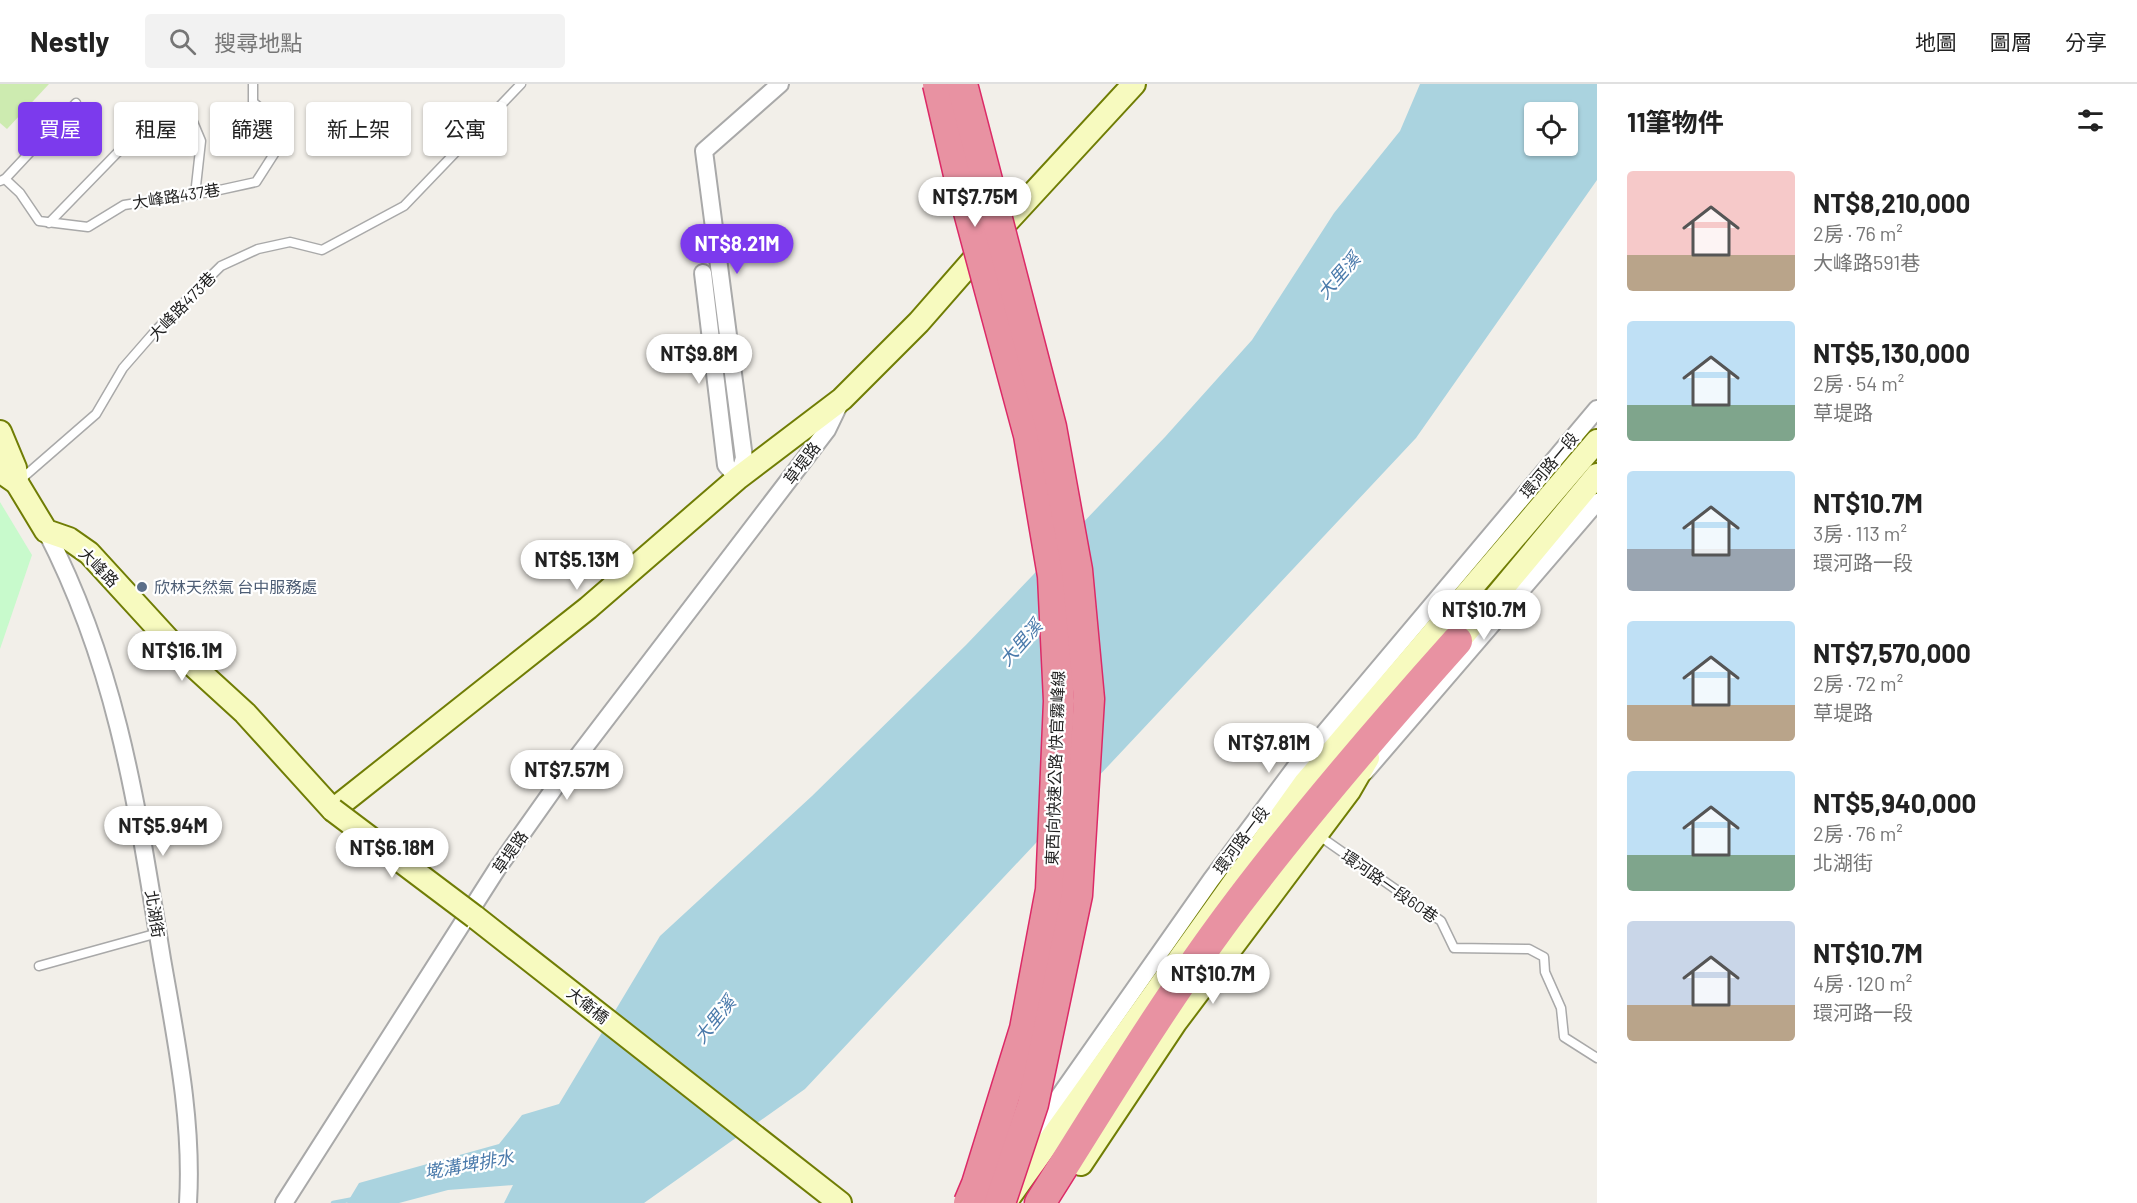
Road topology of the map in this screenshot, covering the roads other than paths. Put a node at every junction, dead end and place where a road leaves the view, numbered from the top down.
1 (253, 84) edge
2 (521, 84) edge
3 (780, 84) edge
4 (935, 84) edge
5 (964, 84) edge
6 (1134, 84) edge
7 (198, 134) edge
8 (25, 156) edge
9 (114, 156) edge
10 (2, 180) edge
11 (195, 195) junction
12 (49, 223) junction
13 (1003, 226) junction
14 (977, 256) junction
15 (703, 273) dead end
16 (842, 399) junction
17 (1597, 409) edge
18 (0, 432) edge
19 (1597, 441) edge
20 (1597, 475) edge
21 (8, 477) edge
22 (738, 478) junction
23 (1597, 502) edge
24 (46, 531) junction
25 (1457, 641) junction
26 (1349, 790) junction
27 (333, 810) junction
28 (1315, 833) junction
29 (158, 933) junction
30 (39, 966) dead end
31 (1597, 1058) edge
32 (1016, 1199) edge
33 (189, 1203) edge
34 (284, 1203) edge
35 (840, 1203) edge
36 (969, 1203) edge
37 (1056, 1203) edge

1 - 11 lane, 大峰路437巷
2 - 21 lane, 大峰路473巷
3 - 22 street
4 - 14 street
4 - 36 highway, 東西向快速公路 快官霧峰線, bridge
5 - 13 street
5 - 32 highway, 東西向快速公路 快官霧峰線, bridge
6 - 13 street, 草堤路
7 - 11 lane
8 - 10 lane
9 - 12 lane
10 - 12 lane
11 - 12 lane, 大峰路437巷
13 - 14 street, 草堤路
14 - 16 street, 草堤路
15 - 22 street
16 - 22 street, 草堤路
16 - 34 street, 草堤路
17 - 32 street, 環河路一段
18 - 21 street
19 - 32 street, 環河路一段
20 - 25 street
21 - 24 street
22 - 27 street, 草堤路
23 - 26 street
24 - 27 street, 大峰路
24 - 29 street, 北湖街
25 - 26 street
25 - 32 highway
26 - 28 street
27 - 35 street, 大衛橋, bridge
28 - 31 lane, 環河路一段60巷
28 - 37 street
29 - 30 lane
29 - 33 street, 北湖街

